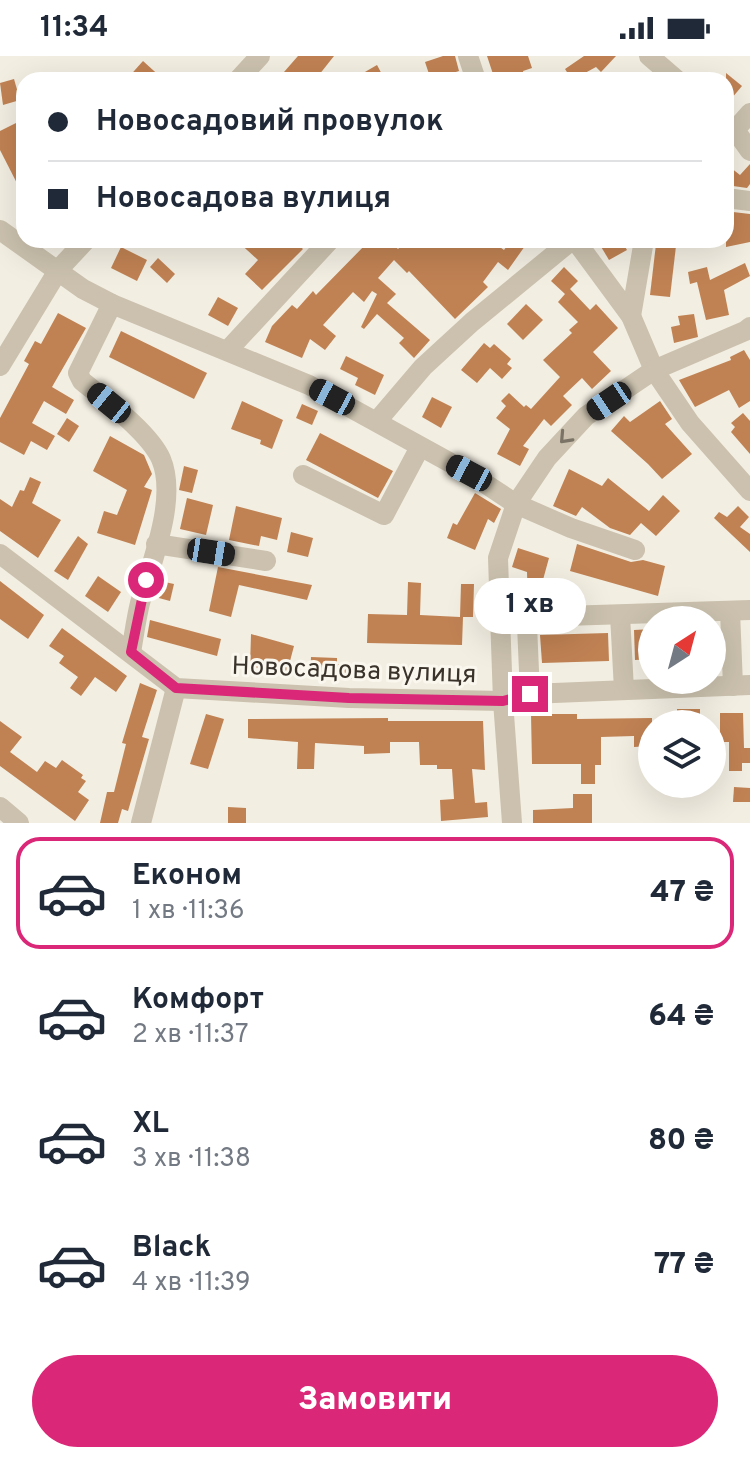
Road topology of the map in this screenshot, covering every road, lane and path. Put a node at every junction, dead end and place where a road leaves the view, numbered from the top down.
1 (260, 56) edge
2 (649, 56) edge
3 (245, 72) edge
4 (668, 72) edge
5 (734, 130) edge
6 (750, 151) edge
7 (26, 248) edge
8 (79, 248) edge
9 (323, 248) edge
10 (564, 248) edge
11 (580, 248) edge
12 (643, 248) edge
13 (59, 269) junction
14 (112, 304) junction
15 (631, 316) junction
16 (750, 327) edge
17 (228, 350) junction
18 (0, 366) edge
19 (654, 370) junction
20 (377, 421) junction
21 (420, 447) junction
22 (303, 475) dead end
23 (750, 491) edge
24 (516, 504) junction
25 (156, 544) junction
26 (635, 550) dead end
27 (0, 554) edge
28 (266, 561) dead end
29 (740, 611) edge
30 (620, 615) junction
31 (131, 652) junction
32 (741, 685) edge
33 (176, 688) junction
34 (624, 690) junction
35 (530, 694) junction
36 (503, 701) junction
37 (0, 807) edge
38 (19, 823) edge
39 (141, 823) edge
40 (512, 823) edge

1 - 3 street
2 - 4 street
5 - 6 street
7 - 13 street
8 - 13 street
9 - 17 street
10 - 20 street
11 - 15 street
12 - 15 street
13 - 14 street
13 - 18 street
14 - 17 street
14 - 25 street
15 - 19 street
16 - 19 street
17 - 20 street
19 - 23 street
19 -> 24 street
20 - 21 street
21 - 22 street
21 - 24 street
24 - 26 street
24 - 36 street
25 - 28 street
25 - 31 street
27 - 31 street
29 - 30 street
29 - 32 street
30 - 34 street
30 - 35 street
31 - 33 street
32 - 34 street, Новосадова вулиця
33 - 36 street, Новосадова вулиця
33 - 39 street
34 - 35 street, Новосадова вулиця
35 - 36 street, Новосадова вулиця
36 - 40 street
37 - 38 street

